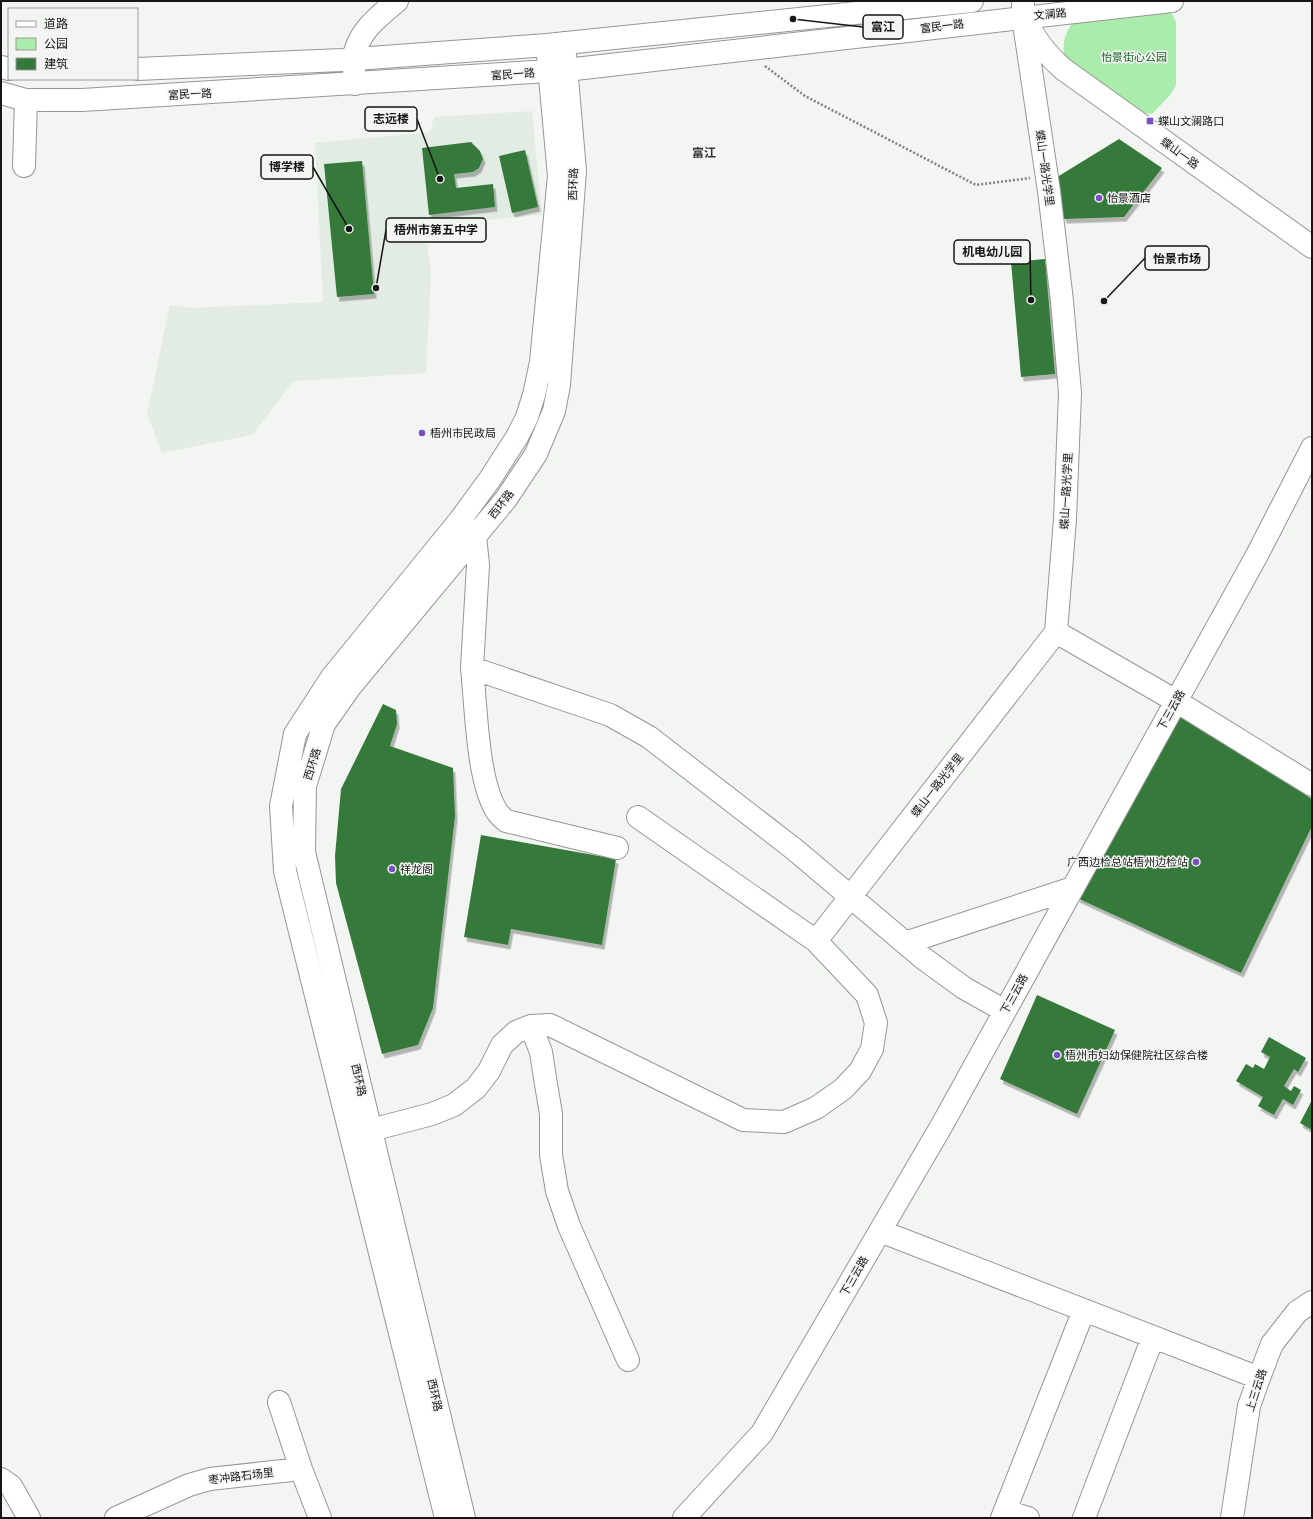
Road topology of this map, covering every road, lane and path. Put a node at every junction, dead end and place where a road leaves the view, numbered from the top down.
1 (397, 1) edge
2 (972, 1) edge
3 (1172, 1) edge
4 (1023, 9) edge
5 (556, 44) junction
6 (742, 50) junction
7 (354, 59) junction
8 (138, 69) edge
9 (558, 71) junction
10 (355, 84) junction
11 (1, 94) edge
12 (26, 100) junction
13 (24, 166) dead end
14 (1047, 177) junction
15 (1312, 247) edge
16 (1312, 448) edge
17 (460, 520) junction
18 (475, 536) junction
19 (1056, 632) junction
20 (472, 668) junction
21 (1176, 701) junction
22 (1312, 785) edge
23 (638, 817) dead end
24 (617, 848) dead end
25 (1073, 888) junction
26 (850, 896) junction
27 (816, 941) junction
28 (905, 943) junction
29 (1005, 1011) junction
30 (531, 1026) junction
31 (371, 1130) junction
32 (880, 1231) junction
33 (1312, 1302) edge
34 (1084, 1310) junction
35 (1153, 1337) junction
36 (628, 1360) dead end
37 (1259, 1378) junction
38 (279, 1402) dead end
39 (301, 1469) junction
40 (1, 1479) edge
41 (1003, 1514) edge
42 (29, 1518) edge
43 (116, 1518) edge
44 (320, 1518) edge
45 (446, 1518) edge
46 (464, 1518) edge
47 (684, 1518) edge
48 (1028, 1518) edge
49 (1084, 1518) edge
50 (1232, 1518) edge

1 - 7 main road
2 - 5 main road
3 - 4 main road, 文澜路
4 - 6 main road, 富民一路
4 - 14 main road, 蝶山一路光学里
4 - 15 main road, 蝶山一路
5 - 7 main road
5 - 9 main road
6 - 9 main road, 富民一路
6 - 14 path
7 - 8 main road
7 - 10 main road
9 - 10 main road, 富民一路
9 - 17 main road, 西环路
9 - 18 main road, 西环路
10 - 12 main road, 富民一路
11 - 12 main road, 富民一路
12 - 13 main road
14 - 19 main road, 蝶山一路光学里
16 - 21 main road, 下三云路
17 - 18 main road
17 - 45 main road, 西环路
18 - 20 main road
18 - 31 main road, 西环路
19 - 21 main road
19 - 26 main road, 蝶山一路光学里
20 - 24 main road
20 - 26 main road
21 - 22 main road
21 - 25 main road, 下三云路
23 - 27 main road
25 - 28 main road
25 - 29 main road, 下三云路
26 - 27 main road, 蝶山一路光学里
26 - 28 main road
27 - 30 main road
28 - 29 main road
29 - 32 main road, 下三云路
30 - 31 main road
30 - 36 main road
31 - 46 main road, 西环路
32 - 34 main road
32 - 47 main road, 下三云路
33 - 37 main road, 上三云路
34 - 35 main road
34 - 41 main road
35 - 37 main road
35 - 49 main road
37 - 50 main road, 上三云路
38 - 39 main road
39 - 43 main road, 枣冲路石场里
39 - 44 main road
40 - 42 main road
41 - 48 main road

